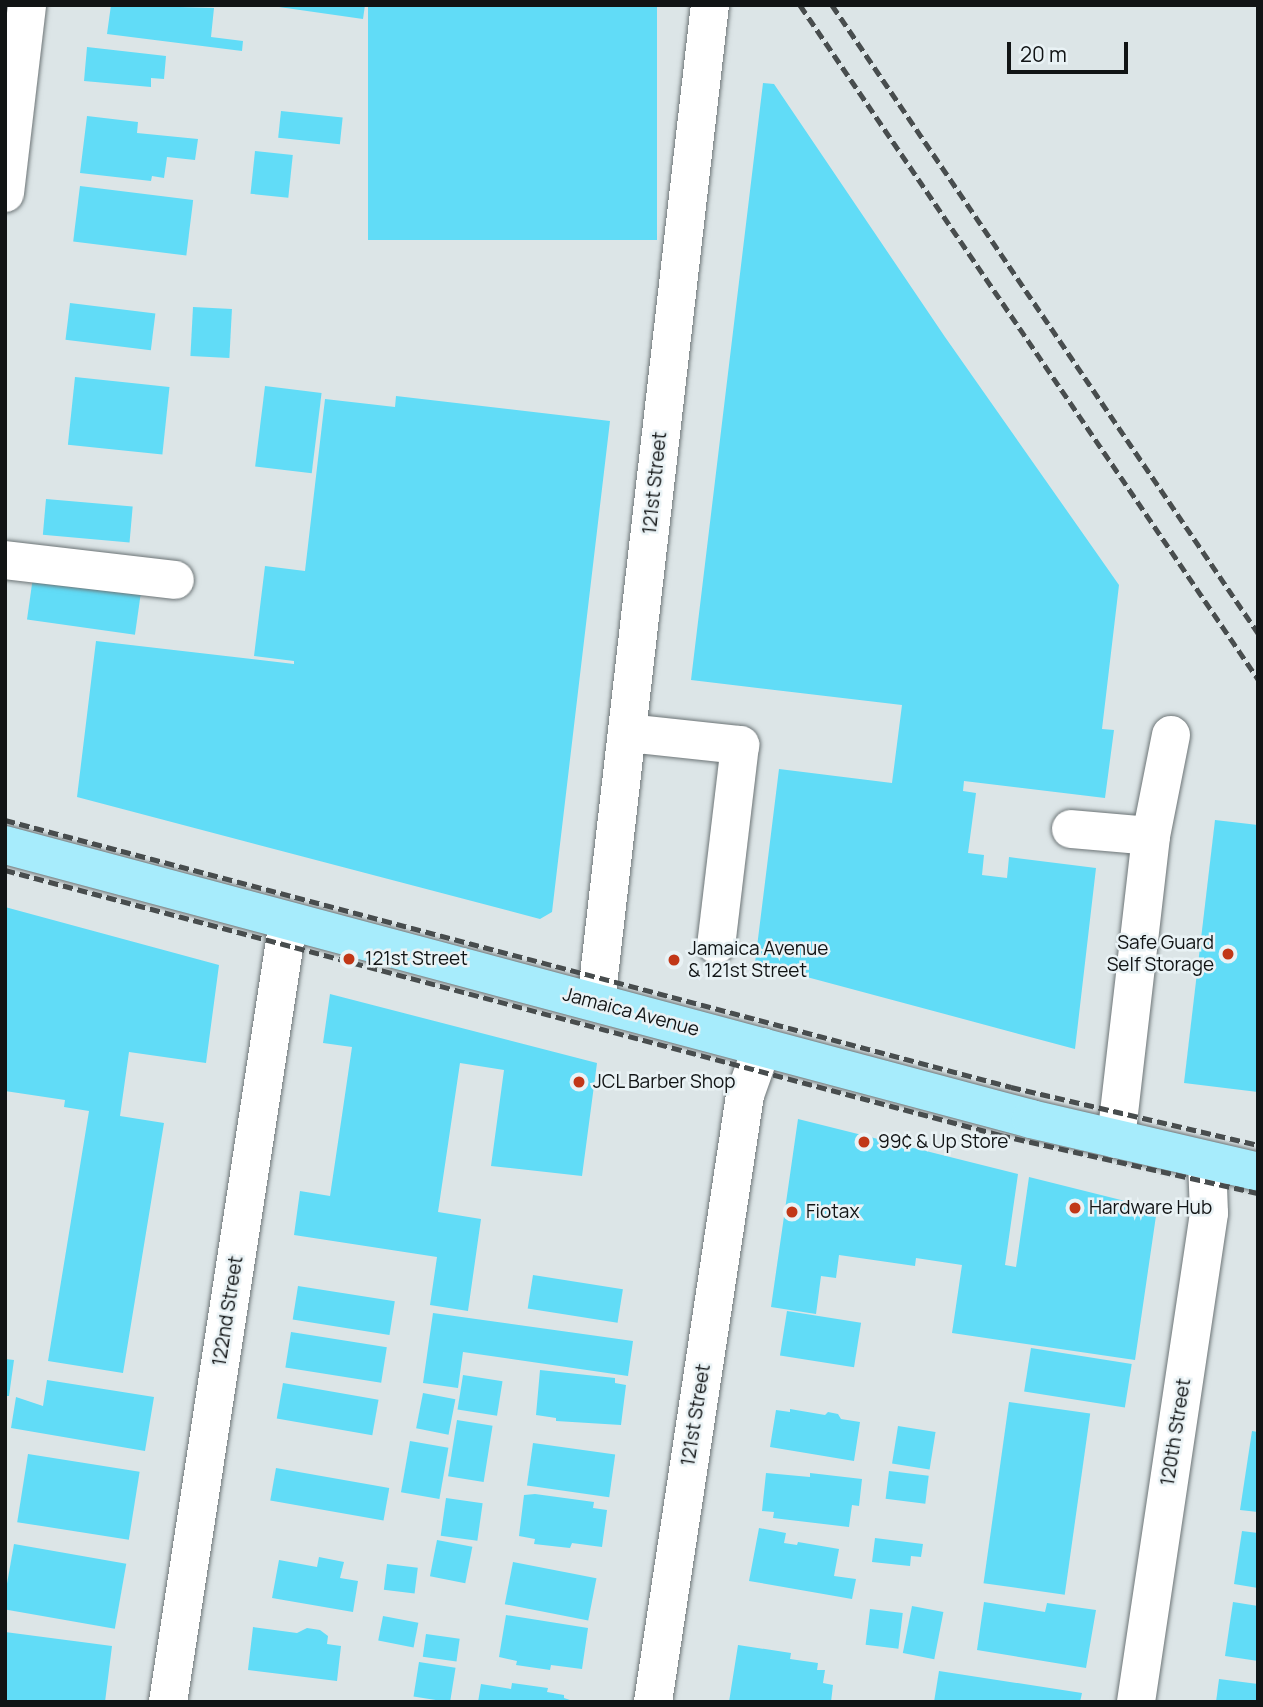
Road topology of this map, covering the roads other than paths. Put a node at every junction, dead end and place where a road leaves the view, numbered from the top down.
1 (27, 5) edge
2 (710, 5) edge
3 (5, 193) edge
4 (5, 560) edge
5 (175, 580) dead end
6 (627, 733) junction
7 (1171, 735) dead end
8 (1071, 830) dead end
9 (1151, 836) junction
10 (5, 845) edge
11 (288, 921) junction
12 (716, 945) dead end
13 (596, 1002) junction
14 (762, 1047) junction
15 (1116, 1139) junction
16 (1207, 1161) junction
17 (1258, 1172) edge
18 (167, 1702) edge
19 (653, 1702) edge
20 (1136, 1702) edge

1 - 3 street
2 - 6 street, 121st Street
4 - 5 street
6 - 12 street
6 - 13 street, 121st Street
7 - 9 street
8 - 9 street
9 - 15 street
10 - 11 main road, Jamaica Avenue
11 - 13 main road, Jamaica Avenue
11 - 18 street, 122nd Street
13 - 14 main road, Jamaica Avenue
14 - 15 main road, Jamaica Avenue
14 - 19 street, 121st Street
15 - 16 main road, Jamaica Avenue
16 - 17 main road, Jamaica Avenue
16 - 20 street, 120th Street

